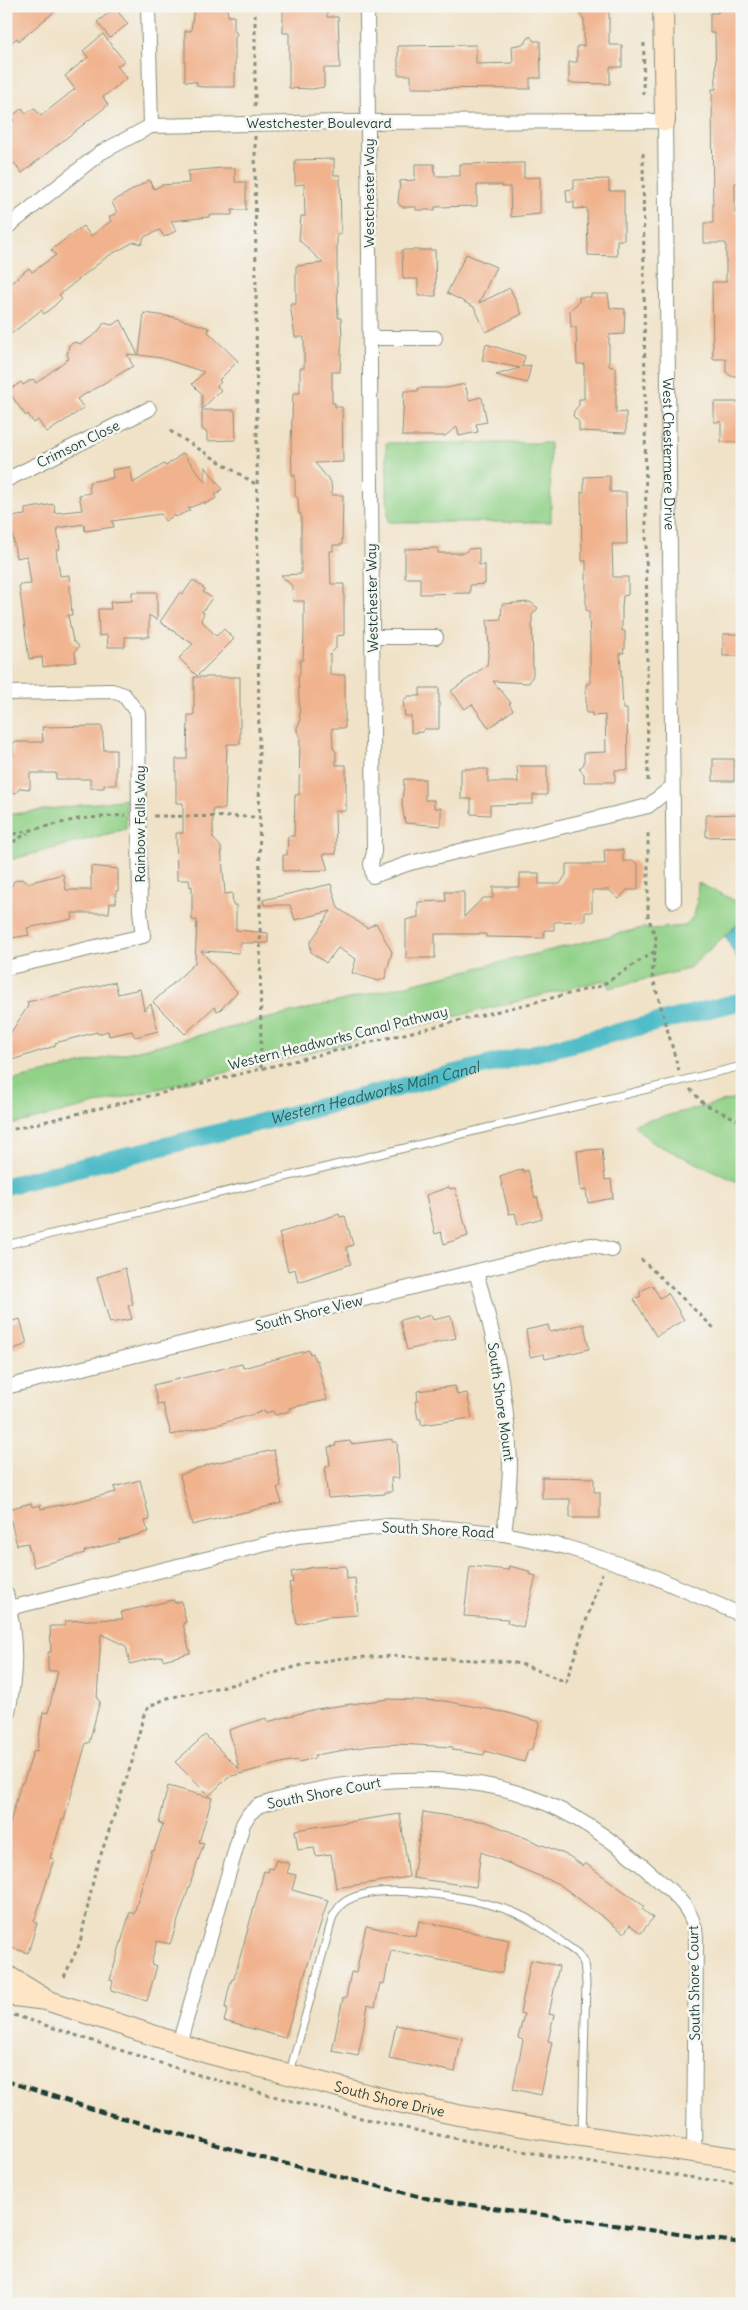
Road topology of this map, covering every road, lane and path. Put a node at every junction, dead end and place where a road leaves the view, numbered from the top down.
1 (148, 6) edge
2 (255, 6) edge
3 (367, 6) edge
4 (663, 6) edge
5 (644, 36) dead end
6 (643, 95) dead end
7 (665, 121) junction
8 (255, 123) junction
9 (368, 123) junction
10 (151, 126) junction
11 (643, 153) dead end
12 (6, 228) edge
13 (370, 338) junction
14 (436, 338) dead end
15 (149, 409) dead end
16 (170, 431) dead end
17 (6, 480) edge
18 (258, 486) junction
19 (372, 637) junction
20 (436, 637) dead end
21 (6, 693) edge
22 (648, 784) dead end
23 (672, 787) junction
24 (126, 815) dead end
25 (153, 816) dead end
26 (260, 817) junction
27 (30, 831) junction
28 (648, 833) dead end
29 (6, 836) edge
30 (6, 846) edge
31 (674, 901) dead end
32 (654, 950) junction
33 (6, 968) edge
34 (742, 1066) edge
35 (261, 1068) junction
36 (682, 1080) junction
37 (742, 1122) edge
38 (6, 1131) edge
39 (6, 1245) edge
40 (612, 1250) dead end
41 (641, 1259) dead end
42 (476, 1272) junction
43 (716, 1330) dead end
44 (6, 1387) edge
45 (504, 1534) junction
46 (602, 1573) dead end
47 (6, 1593) edge
48 (10, 1608) junction
49 (741, 1613) edge
50 (6, 1721) edge
51 (6, 1975) edge
52 (64, 1977) dead end
53 (6, 1995) edge
54 (46, 2000) junction
55 (179, 2044) junction
56 (289, 2075) junction
57 (582, 2137) junction
58 (694, 2153) junction
59 (742, 2159) edge

1 - 10 street
2 - 8 path
3 - 9 street, Westchester Way
4 - 7 street, West Chestermere Drive
5 - 6 path
7 - 9 street, Westchester Boulevard
7 - 23 street, West Chestermere Drive
8 - 9 street, Westchester Boulevard
8 - 10 street, Westchester Boulevard
8 - 18 path
9 - 13 street, Westchester Way
10 - 12 street, Westchester Boulevard
11 - 22 path
13 - 14 street
13 - 19 street, Westchester Way
15 - 17 street, Crimson Close
16 - 18 path
18 - 26 path
19 - 20 street
19 - 23 street, Westchester Way
21 - 33 street, Rainbow Falls Way
23 - 31 street, West Chestermere Drive
24 - 27 path
25 - 26 path
26 - 35 path
27 - 29 path
27 - 30 path
28 - 32 path
32 - 35 path, Western Headworks Canal Pathway
32 - 36 path
34 - 36 lane
35 - 38 path, Western Headworks Canal Pathway
36 - 37 path
36 - 39 lane
40 - 42 street, South Shore View
41 - 43 path
42 - 44 street, South Shore View
42 - 45 street, South Shore Mount
45 - 48 street, South Shore Road
45 - 49 street, South Shore Road
46 - 52 path
47 - 48 street
48 - 50 street
51 - 54 street, South Shore Drive
53 - 54 street, South Shore Drive
54 - 55 street, South Shore Drive
55 - 56 street, South Shore Drive
55 - 58 street, South Shore Court
56 - 57 street, South Shore Drive
56 - 57 lane
57 - 58 street, South Shore Drive
58 - 59 street, South Shore Drive

